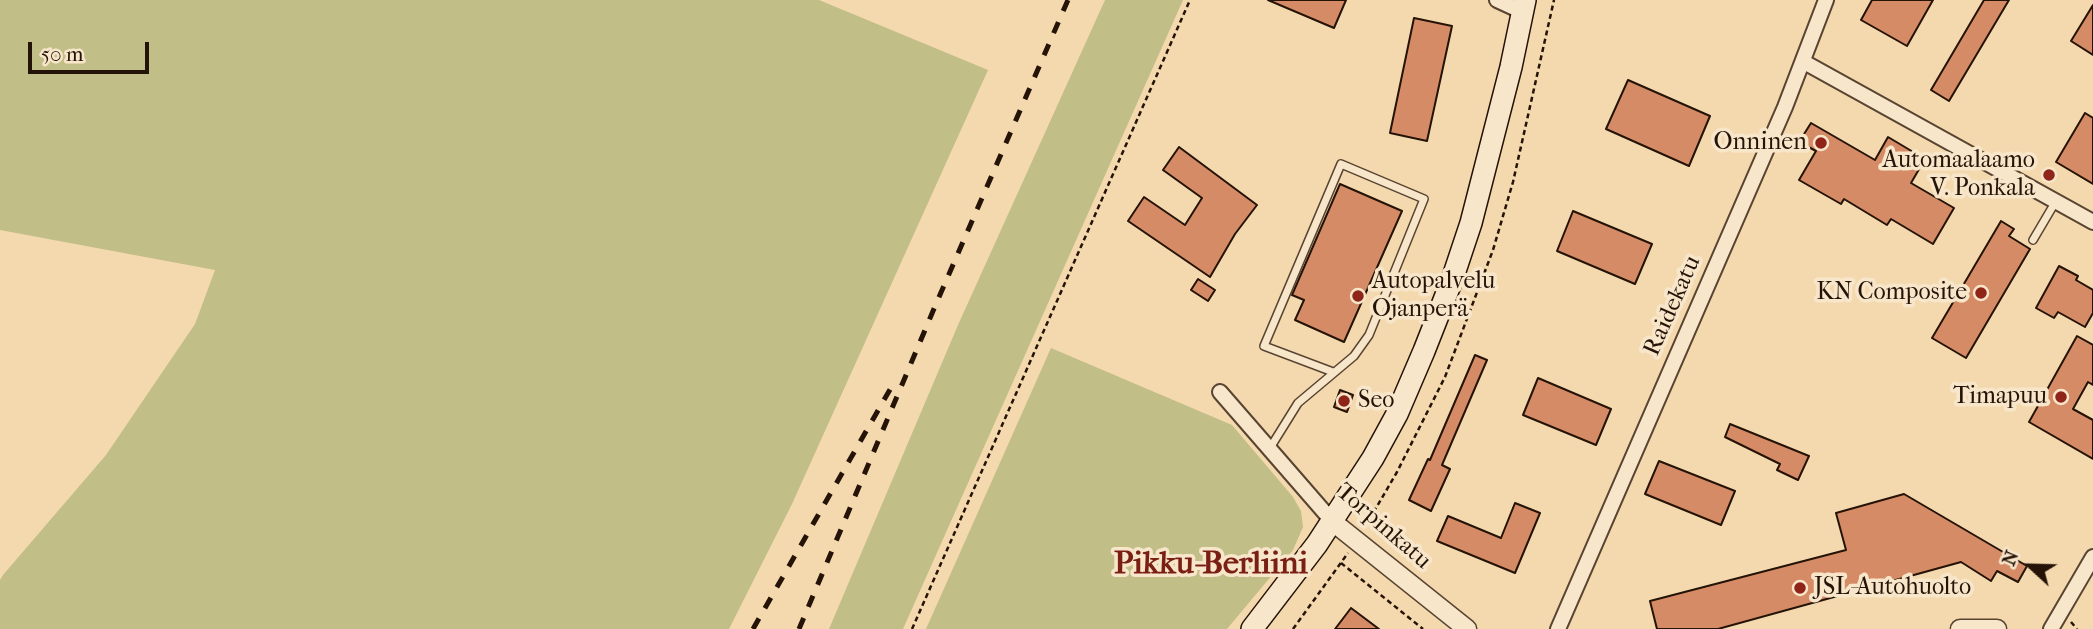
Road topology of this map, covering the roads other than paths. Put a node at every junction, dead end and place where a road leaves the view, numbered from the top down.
1 (1497, 0) edge
2 (1826, 0) edge
3 (1524, 6) edge
4 (1804, 62) junction
5 (2056, 201) junction
6 (2093, 222) edge
7 (2033, 240) dead end
8 (1333, 372) junction
9 (1220, 392) dead end
10 (1270, 448) junction
11 (1333, 522) junction
12 (2092, 563) edge
13 (1252, 629) edge
14 (1467, 629) edge
15 (1558, 629) edge
16 (1960, 629) edge
17 (1997, 629) edge
18 (2051, 629) edge

1 - 3 street
2 - 4 street, Raidekatu
3 - 11 main road
4 - 5 street
4 - 15 street, Raidekatu
5 - 6 street
5 - 7 lane
8 - 8 lane
8 - 10 lane
9 - 10 street, Torpinkatu
10 - 11 street, Torpinkatu
11 - 13 main road
11 - 14 street, Torpinkatu
12 - 18 street
16 - 17 street

